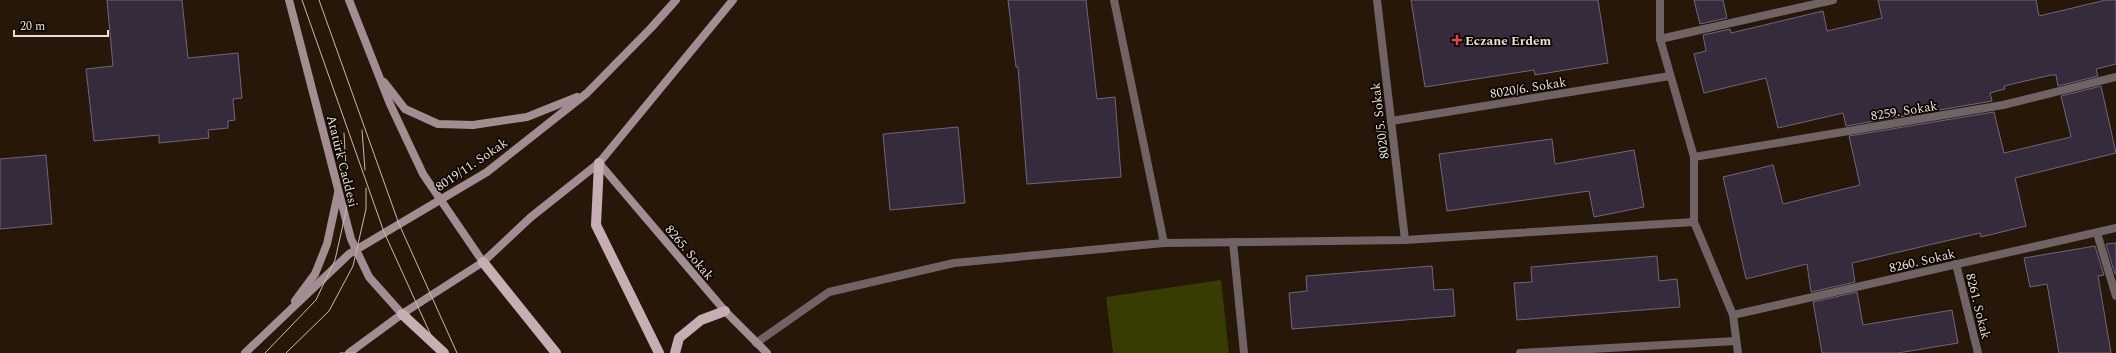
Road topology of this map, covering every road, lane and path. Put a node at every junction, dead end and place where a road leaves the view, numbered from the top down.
1 (288, 0) edge
2 (349, 0) edge
3 (676, 0) edge
4 (733, 0) edge
5 (1114, 0) edge
6 (1377, 0) edge
7 (1660, 0) edge
8 (1833, 0) edge
9 (1660, 39) junction
10 (378, 74) junction
11 (1670, 76) junction
12 (2116, 77) edge
13 (587, 93) junction
14 (1391, 121) junction
15 (1694, 156) junction
16 (599, 163) junction
17 (338, 190) junction
18 (440, 200) junction
19 (1694, 222) junction
20 (2116, 228) edge
21 (2097, 233) junction
22 (1405, 240) junction
23 (1233, 242) junction
24 (1164, 243) junction
25 (357, 249) junction
26 (483, 262) junction
27 (1956, 264) junction
28 (2116, 296) edge
29 (725, 311) junction
30 (402, 314) junction
31 (1733, 315) junction
32 (284, 316) junction
33 (1736, 341) junction
34 (756, 343) junction
35 (245, 353) edge
36 (350, 353) edge
37 (444, 353) edge
38 (556, 353) edge
39 (659, 353) edge
40 (675, 353) edge
41 (767, 353) edge
42 (1244, 353) edge
43 (1520, 353) edge
44 (1738, 353) edge
45 (1978, 353) edge

1 - 17 street, Atatürk Caddesi
2 - 10 street
3 - 13 street, 8019/11. Sokak
4 - 16 street
5 - 24 street
6 - 14 street, 8020/5. Sokak
7 - 9 street
8 - 9 street
9 - 11 street
10 - 13 street
10 - 18 street
11 - 14 street, 8020/6. Sokak
11 - 15 street
12 - 15 street, 8259. Sokak
13 - 18 street, 8019/11. Sokak
14 - 22 street, 8020/5. Sokak
15 - 19 street
16 - 26 street
16 - 29 street, 8265. Sokak
16 - 39 main road
17 - 25 street, Atatürk Caddesi
17 - 32 street, 8019/11. Sokak
18 - 25 street, 8019/11. Sokak
18 - 26 street
19 - 22 street
19 - 31 street
20 - 21 street, 8260. Sokak
21 - 27 street, 8260. Sokak
21 - 28 street
22 - 23 street
23 - 24 street
23 - 42 street
24 - 34 street
25 - 30 street, Atatürk Caddesi
25 - 32 street, 8019/11. Sokak
26 - 30 street
26 - 38 main road
27 - 31 street, 8260. Sokak
27 - 45 street, 8261. Sokak
29 - 34 street, 8265. Sokak
29 - 40 main road
30 - 36 street
30 - 37 main road
31 - 33 street
32 - 35 street, 8019/11. Sokak
33 - 43 street
33 - 44 street
34 - 41 street, 8265. Sokak

